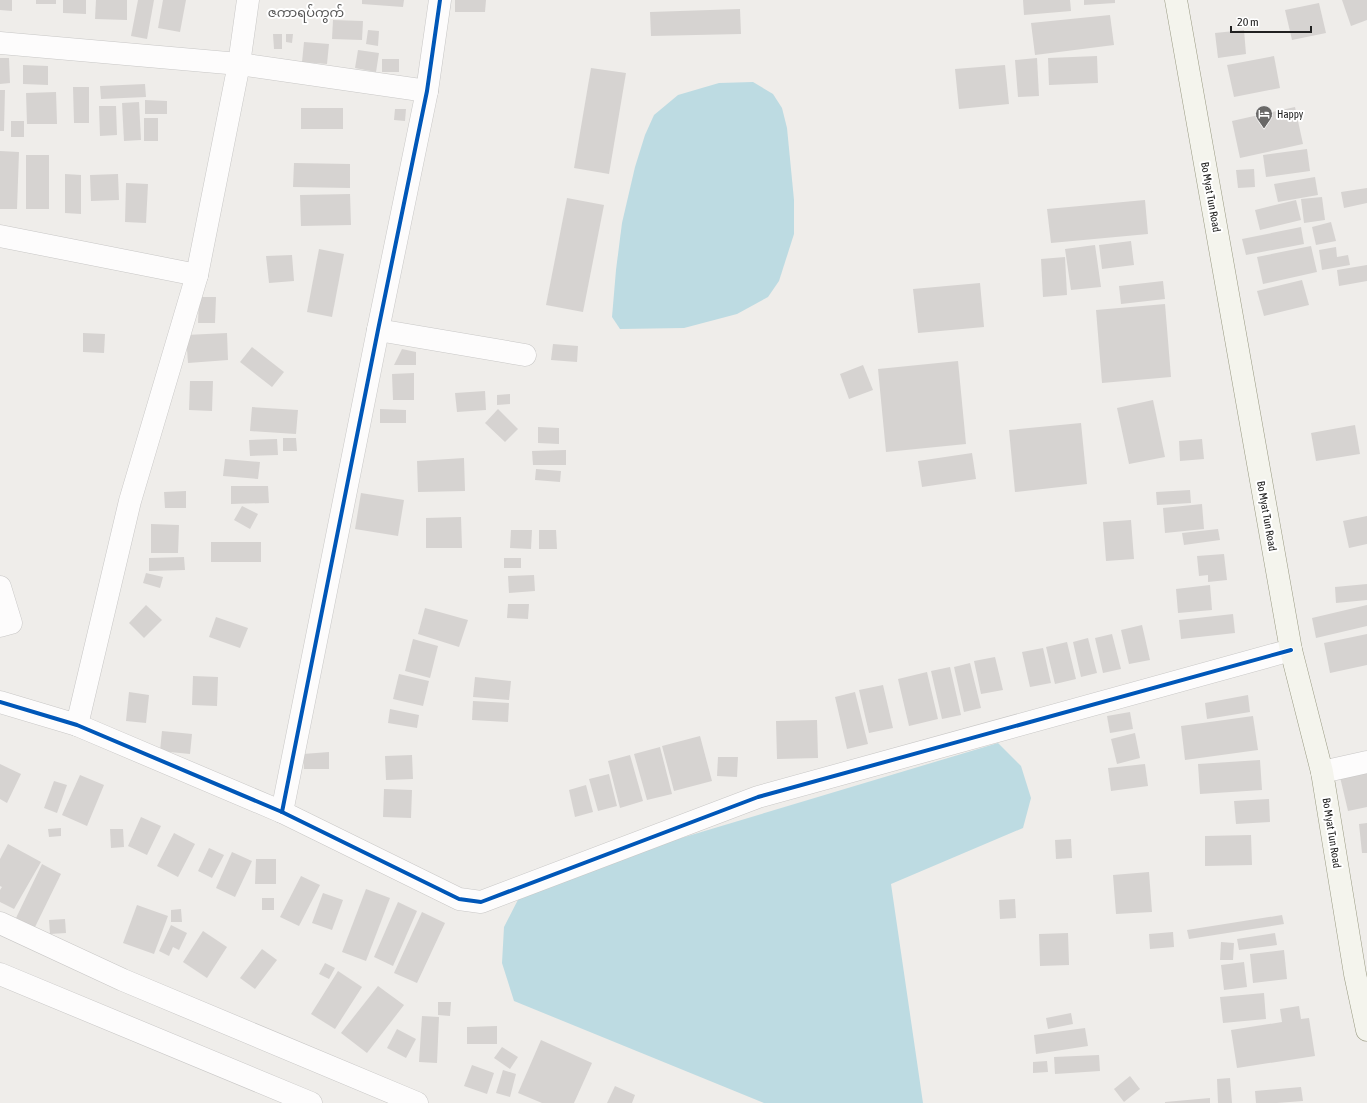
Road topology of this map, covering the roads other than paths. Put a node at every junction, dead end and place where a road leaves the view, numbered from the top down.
1 (248, 0) edge
2 (440, 0) edge
3 (1176, 0) edge
4 (0, 43) edge
5 (239, 64) junction
6 (427, 91) junction
7 (0, 236) edge
8 (197, 275) junction
9 (378, 330) junction
10 (525, 355) dead end
11 (0, 587) edge
12 (0, 626) edge
13 (1291, 650) junction
14 (0, 702) edge
15 (76, 725) junction
16 (1367, 762) edge
17 (1322, 772) junction
18 (282, 812) junction
19 (0, 923) edge
20 (1361, 973) edge
21 (0, 974) edge
22 (1367, 1030) edge
23 (311, 1103) edge
24 (417, 1103) edge

1 - 5 street
2 - 6 street
3 - 13 main road, Bo Myat Tun Road
4 - 5 street
5 - 6 street
5 - 8 street
6 - 9 street
7 - 8 street
8 - 15 street
9 - 10 street
9 - 18 street
11 - 12 street
13 - 17 main road, Bo Myat Tun Road
13 - 18 street
14 - 15 street
15 - 18 street
16 - 17 street
17 - 20 main road, Bo Myat Tun Road
19 - 24 street
20 - 22 main road, Bo Myat Tun Road
21 - 23 street

